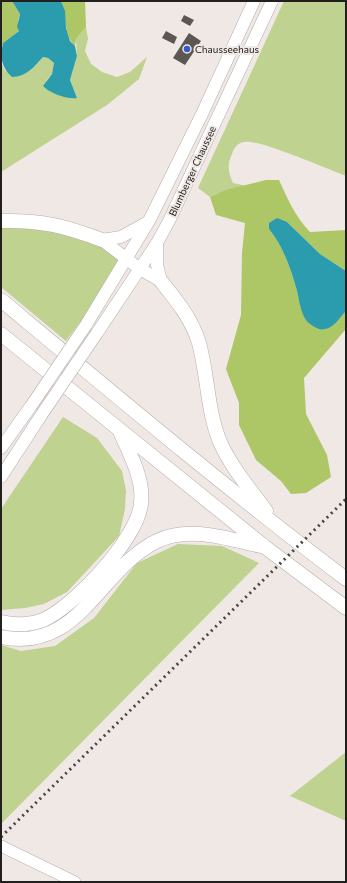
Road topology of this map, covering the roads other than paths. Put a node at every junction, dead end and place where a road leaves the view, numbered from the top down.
1 (254, 1) edge
2 (272, 1) edge
3 (1, 221) edge
4 (149, 221) junction
5 (102, 240) junction
6 (157, 243) junction
7 (128, 258) junction
8 (140, 269) junction
9 (161, 281) junction
10 (1, 300) edge
11 (1, 334) edge
12 (119, 429) junction
13 (1, 448) edge
14 (1, 477) edge
15 (281, 530) junction
16 (265, 547) junction
17 (346, 579) edge
18 (346, 608) edge
19 (1, 622) edge
20 (1, 637) edge
21 (1, 846) edge
22 (75, 882) edge

1 - 4 main road, Blumberger Chaussee
2 - 6 main road, Blumberger Chaussee
3 - 5 highway
4 - 5 main road
4 - 7 main road, Blumberger Chaussee
5 - 7 main road
6 - 8 main road, Blumberger Chaussee
6 - 9 main road
7 - 8 main road
7 - 13 main road, Blumberger Chaussee, bridge
8 - 9 main road
8 - 14 main road, Blumberger Chaussee, bridge
9 - 15 highway
10 - 15 highway
11 - 12 highway
12 - 16 highway
12 - 19 highway
15 - 17 highway
16 - 18 highway
16 - 20 highway
21 - 22 main road

